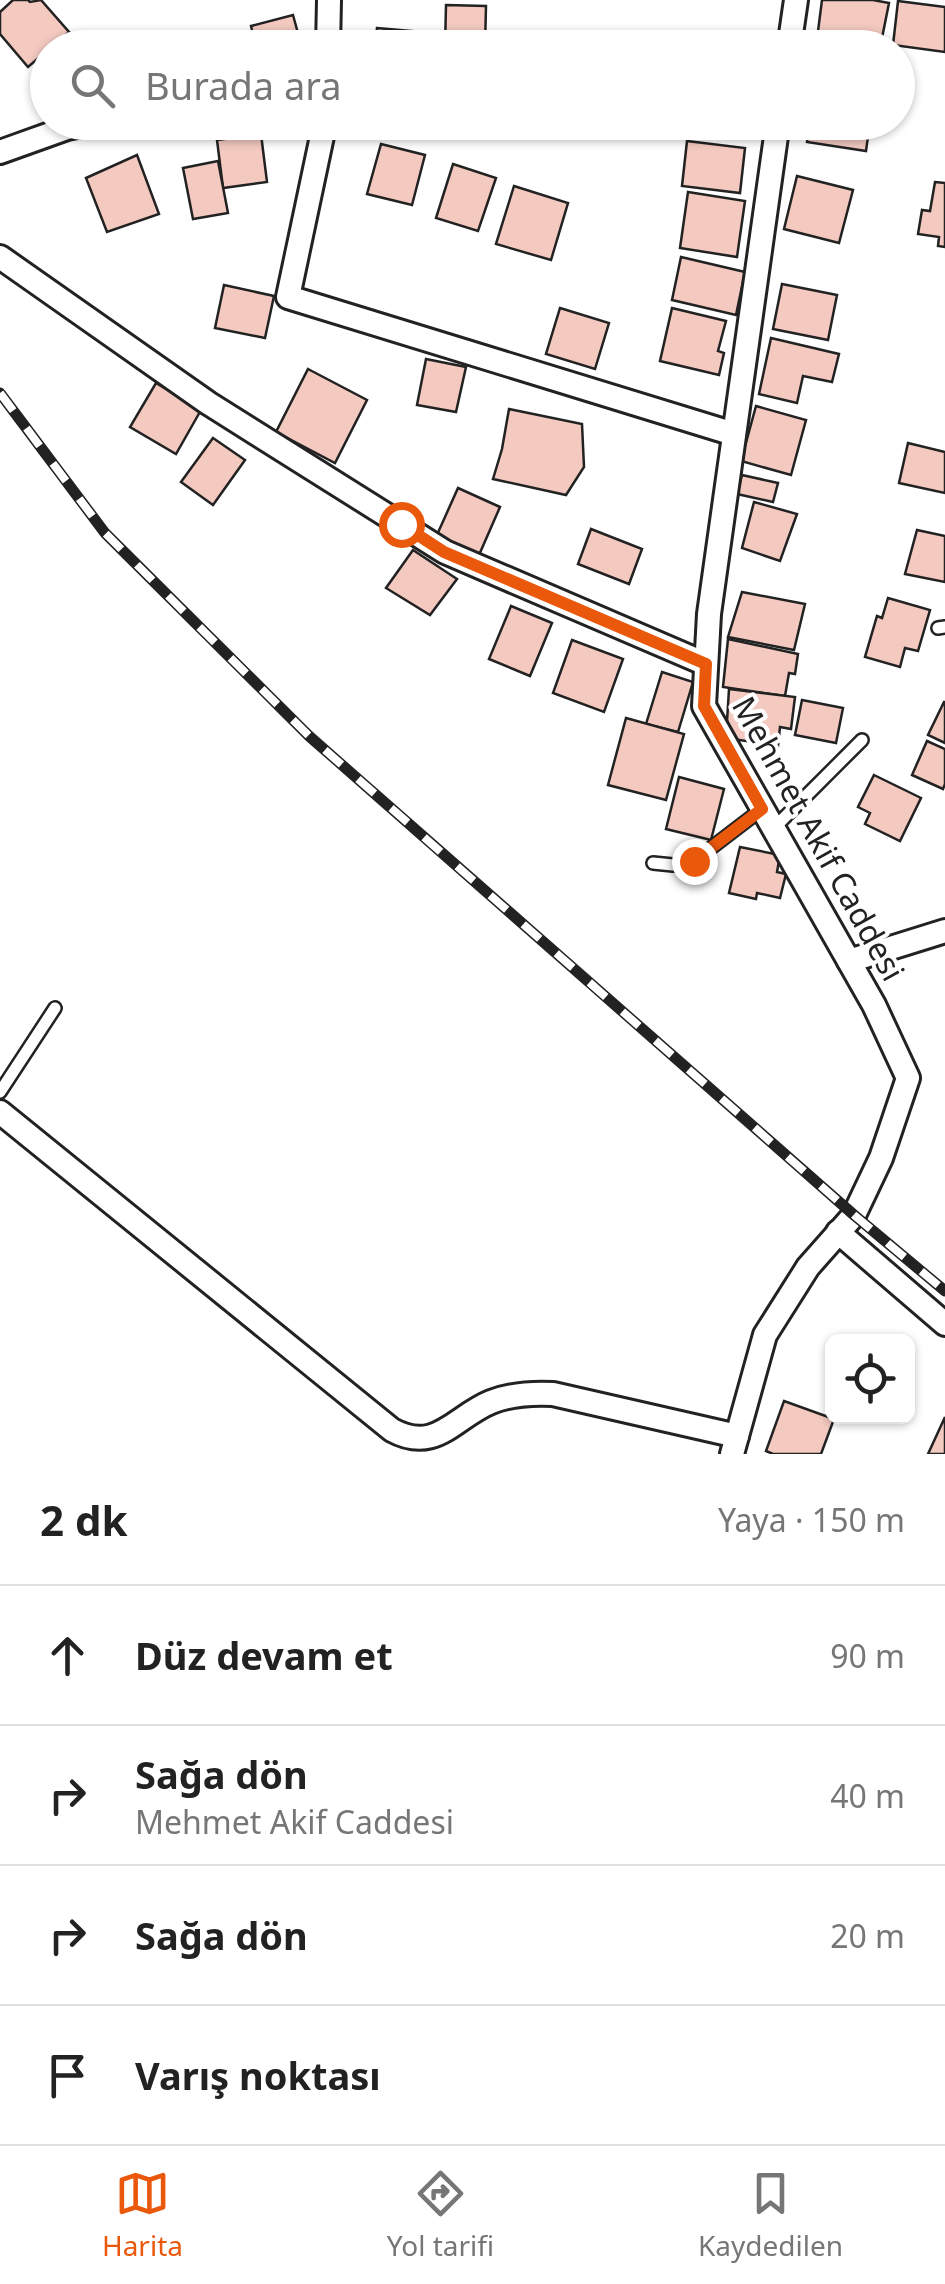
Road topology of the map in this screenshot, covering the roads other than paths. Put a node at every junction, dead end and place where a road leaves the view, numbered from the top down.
1 (329, 0) edge
2 (796, 0) edge
3 (328, 30) edge
4 (792, 30) edge
5 (34, 140) edge
6 (321, 140) edge
7 (775, 140) edge
8 (0, 152) edge
9 (0, 257) edge
10 (734, 434) junction
11 (706, 664) junction
12 (862, 740) dead end
13 (768, 819) junction
14 (654, 863) dead end
15 (945, 931) edge
16 (849, 961) junction
17 (55, 1008) dead end
18 (0, 1092) edge
19 (0, 1112) edge
20 (846, 1224) junction
21 (945, 1324) edge
22 (734, 1445) edge

1 - 3 street
2 - 4 street
5 - 8 street
6 - 10 street
7 - 10 street, Mehmet Akif Caddesi
9 - 11 street
10 - 11 street, Mehmet Akif Caddesi
11 - 13 street, Mehmet Akif Caddesi
12 - 13 lane
13 - 14 lane
13 - 16 street, Mehmet Akif Caddesi
15 - 16 street
16 - 20 street, Mehmet Akif Caddesi
17 - 18 lane
19 - 22 street
20 - 21 street
20 - 22 street, Mehmet Akif Caddesi

